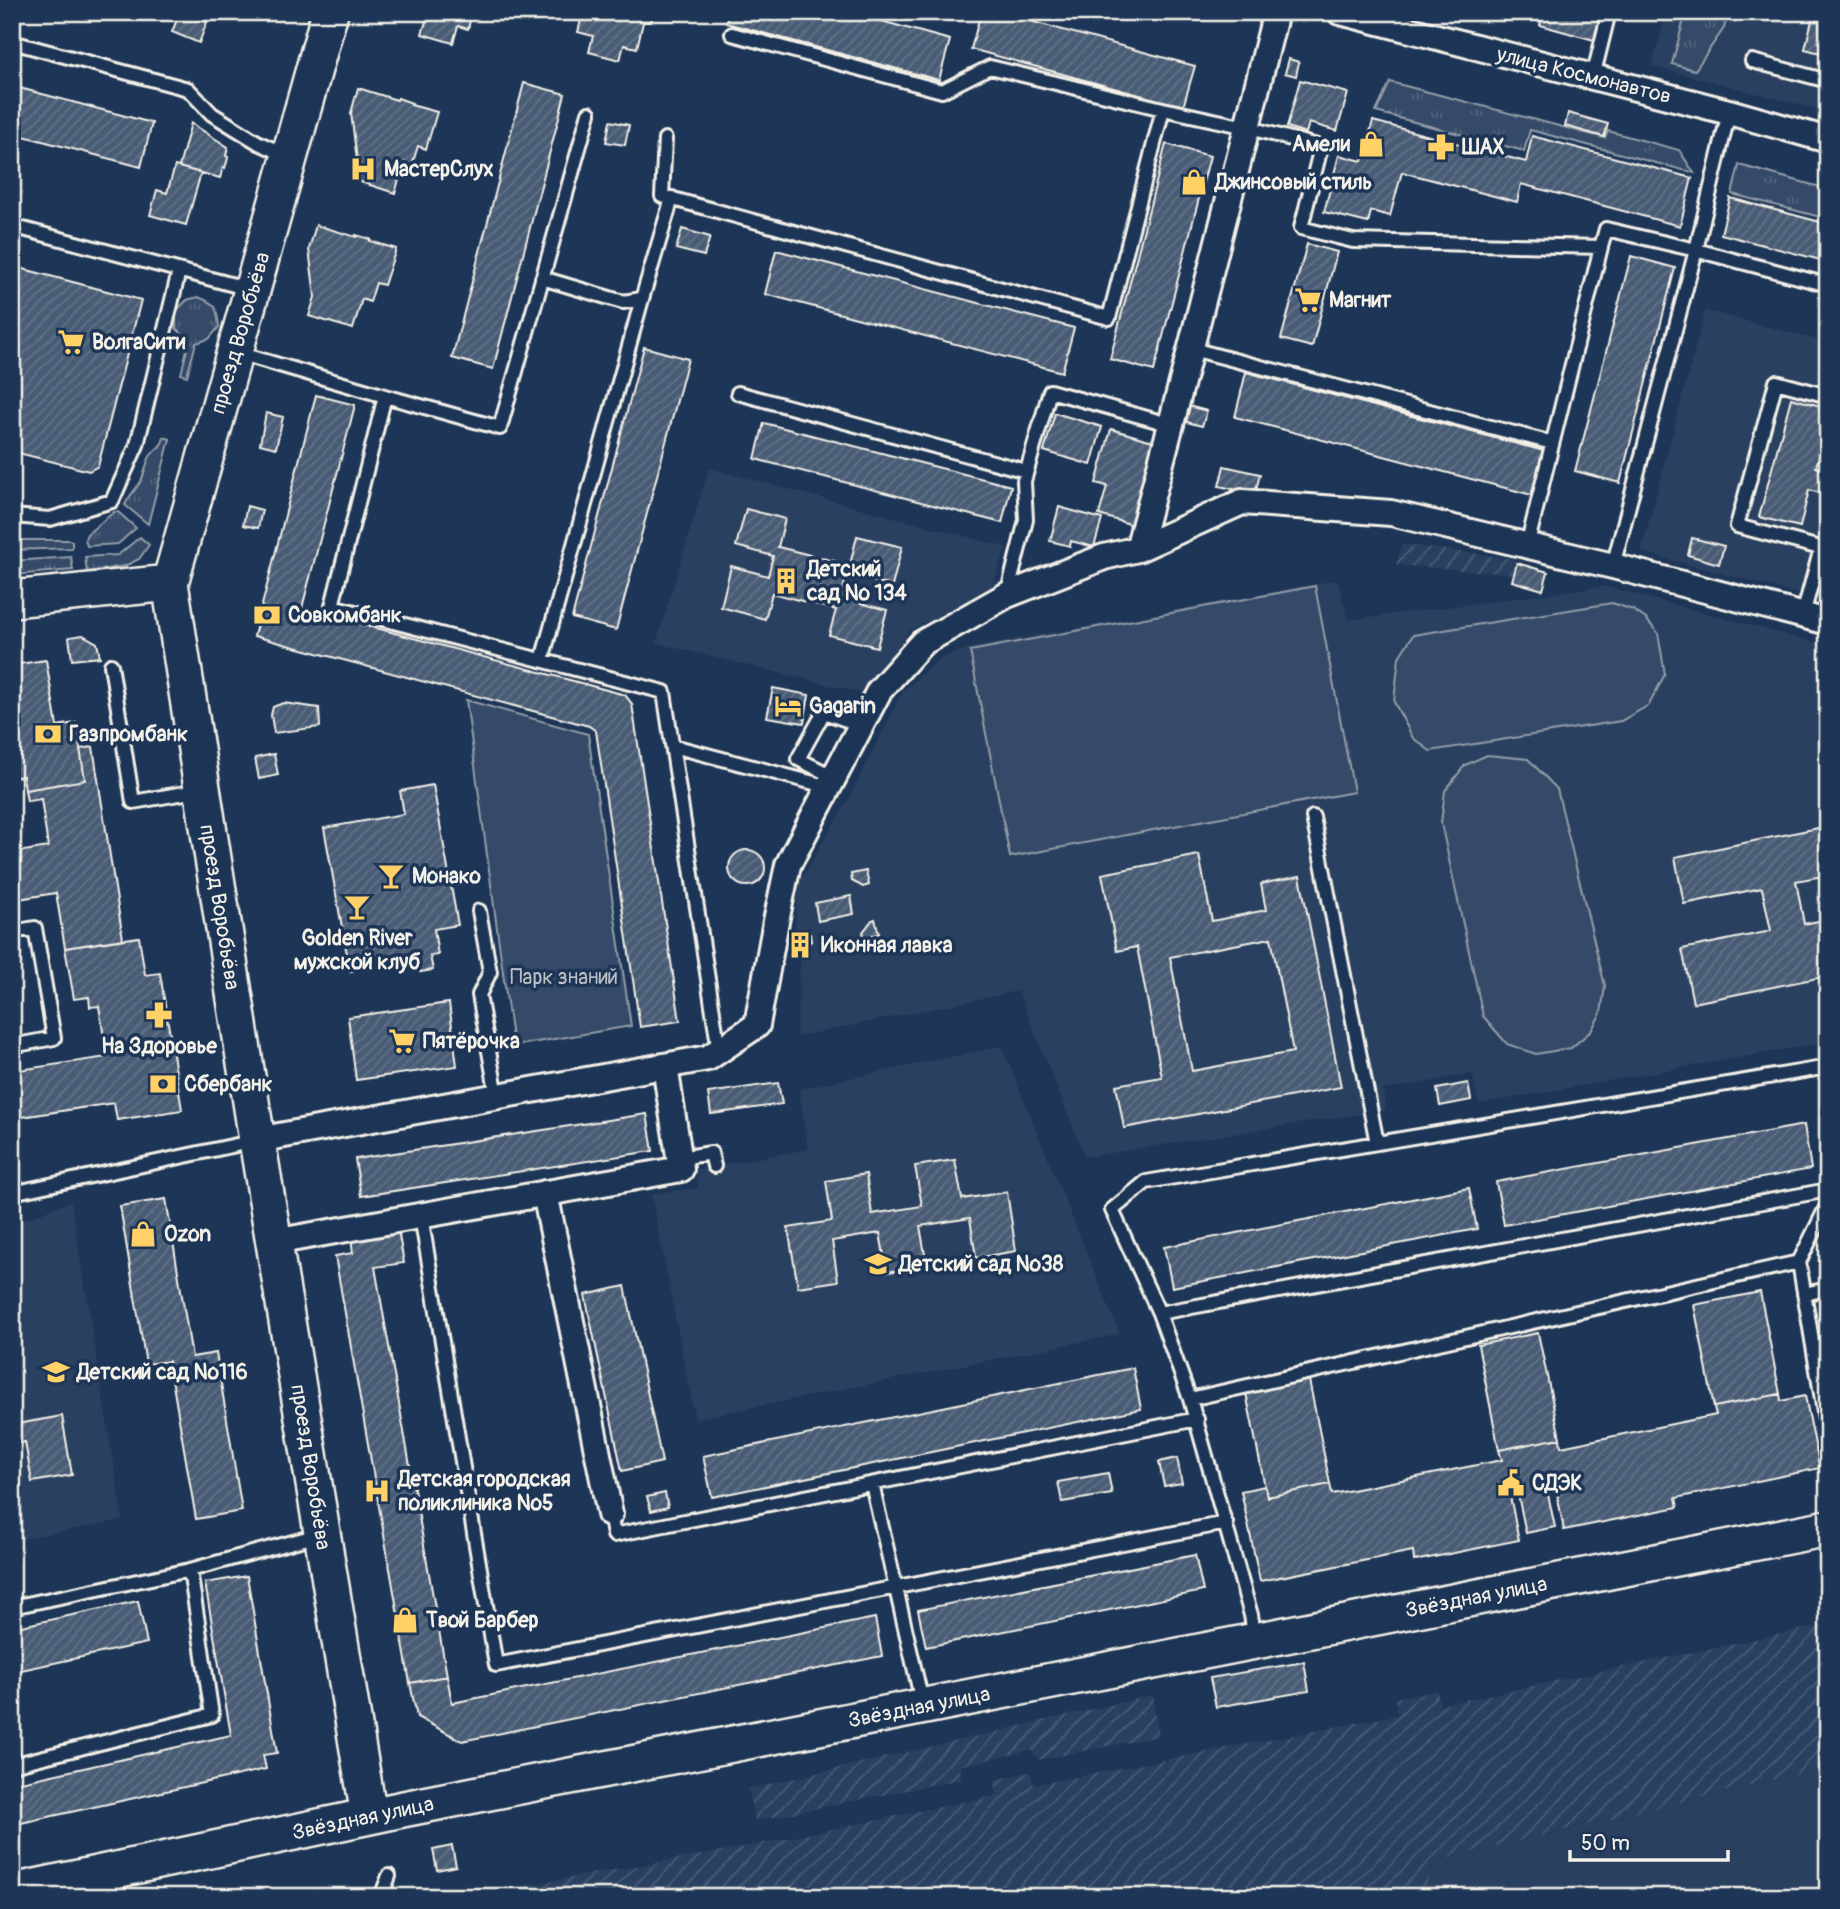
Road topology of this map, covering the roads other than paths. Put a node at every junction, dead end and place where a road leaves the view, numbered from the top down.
1 (330, 12) edge
2 (1276, 12) edge
3 (1340, 12) edge
4 (1609, 12) edge
5 (732, 34) dead end
6 (12, 42) edge
7 (1752, 61) dead end
8 (1593, 77) junction
9 (1828, 81) edge
10 (1163, 109) junction
11 (1729, 112) junction
12 (589, 113) dead end
13 (1246, 127) junction
14 (665, 139) dead end
15 (1828, 140) edge
16 (290, 156) junction
17 (672, 198) junction
18 (12, 226) edge
19 (1601, 247) junction
20 (1696, 250) junction
21 (179, 271) junction
22 (542, 278) junction
23 (1828, 285) edge
24 (252, 290) junction
25 (642, 299) junction
26 (1192, 349) junction
27 (234, 352) junction
28 (738, 393) dead end
29 (385, 396) junction
30 (1828, 396) edge
31 (1172, 425) junction
32 (1552, 443) junction
33 (1027, 471) junction
34 (12, 516) edge
35 (1527, 546) junction
36 (1138, 549) junction
37 (1824, 549) edge
38 (1613, 566) junction
39 (170, 583) junction
40 (1007, 595) junction
41 (12, 599) edge
42 (1803, 615) junction
43 (1828, 622) edge
44 (542, 660) junction
45 (111, 664) dead end
46 (861, 725) junction
47 (673, 746) junction
48 (831, 782) junction
49 (202, 790) junction
50 (1313, 817) dead end
51 (479, 911) dead end
52 (12, 932) edge
53 (12, 1046) edge
54 (719, 1051) junction
55 (665, 1066) junction
56 (1828, 1067) edge
57 (497, 1097) junction
58 (257, 1140) junction
59 (1377, 1143) junction
60 (680, 1158) junction
61 (714, 1166) dead end
62 (1828, 1190) edge
63 (12, 1193) edge
64 (545, 1194) junction
65 (1828, 1204) edge
66 (421, 1216) junction
67 (274, 1242) junction
68 (1799, 1262) junction
69 (1828, 1289) edge
70 (1804, 1294) junction
71 (1159, 1313) junction
72 (1190, 1399) junction
73 (1826, 1407) edge
74 (1197, 1419) junction
75 (1828, 1436) edge
76 (872, 1484) junction
77 (610, 1514) joint
78 (1226, 1523) junction
79 (1828, 1528) edge
80 (323, 1534) junction
81 (190, 1570) junction
82 (896, 1587) junction
83 (12, 1607) edge
84 (1255, 1641) junction
85 (923, 1706) junction
86 (12, 1765) edge
87 (369, 1816) junction
88 (389, 1876) dead end
89 (12, 1892) edge
90 (381, 1897) edge

1 - 16 main road, проезд Воробьёва
2 - 13 street
3 - 8 street, улица Космонавтов
4 - 8 lane
5 - 10 lane
6 - 16 lane
7 - 9 lane
8 - 11 street, улица Космонавтов
10 - 13 lane
10 - 17 lane
11 - 15 street, улица Космонавтов
11 - 20 lane
12 - 22 lane
13 - 19 lane
13 - 26 street
14 - 17 lane
16 - 24 main road, проезд Воробьёва
17 - 25 lane
18 - 21 lane
19 - 20 lane
19 - 32 lane
20 - 23 lane
20 - 38 lane
21 - 24 lane
21 - 34 lane
22 - 25 lane
22 - 29 lane
24 - 27 main road, проезд Воробьёва
25 - 44 lane
26 - 31 street
26 - 32 lane
27 - 29 lane
27 - 39 main road, проезд Воробьёва
28 - 33 lane
29 - 44 lane
30 - 37 lane
31 - 33 lane
31 - 36 street
32 - 35 lane
33 - 40 lane
35 - 36 street
35 - 38 street
36 - 40 street
37 - 42 lane
38 - 42 street
39 - 41 main road
39 - 49 main road, проезд Воробьёва
40 - 46 street
42 - 43 street
44 - 47 lane
45 - 49 lane
46 - 48 street
46 - 48 lane
47 - 48 lane
47 - 54 lane
48 - 54 street
49 - 58 main road, проезд Воробьёва
50 - 59 lane
51 - 57 lane
52 - 53 lane
54 - 55 street
55 - 57 street
55 - 60 street
56 - 59 lane
57 - 58 street
58 - 63 lane
58 - 67 main road, проезд Воробьёва
59 - 71 lane
60 - 61 lane
60 - 64 street
62 - 71 lane
64 - 66 street
64 - 77 street
65 - 68 lane
66 - 67 street
66 - 82 lane
67 - 80 main road, проезд Воробьёва
68 - 70 lane
68 - 72 lane
69 - 70 lane
70 - 73 lane
71 - 72 lane
72 - 74 lane
73 - 75 lane
74 - 76 lane
74 - 78 lane
76 - 77 lane
76 - 82 lane
78 - 82 lane
78 - 84 lane
79 - 84 main road, Звёздная улица
80 - 81 lane
80 - 87 main road, проезд Воробьёва
81 - 83 lane
81 - 86 lane
82 - 85 lane
84 - 85 main road, Звёздная улица
85 - 87 main road, Звёздная улица
87 - 89 main road, Звёздная улица
88 - 90 lane

